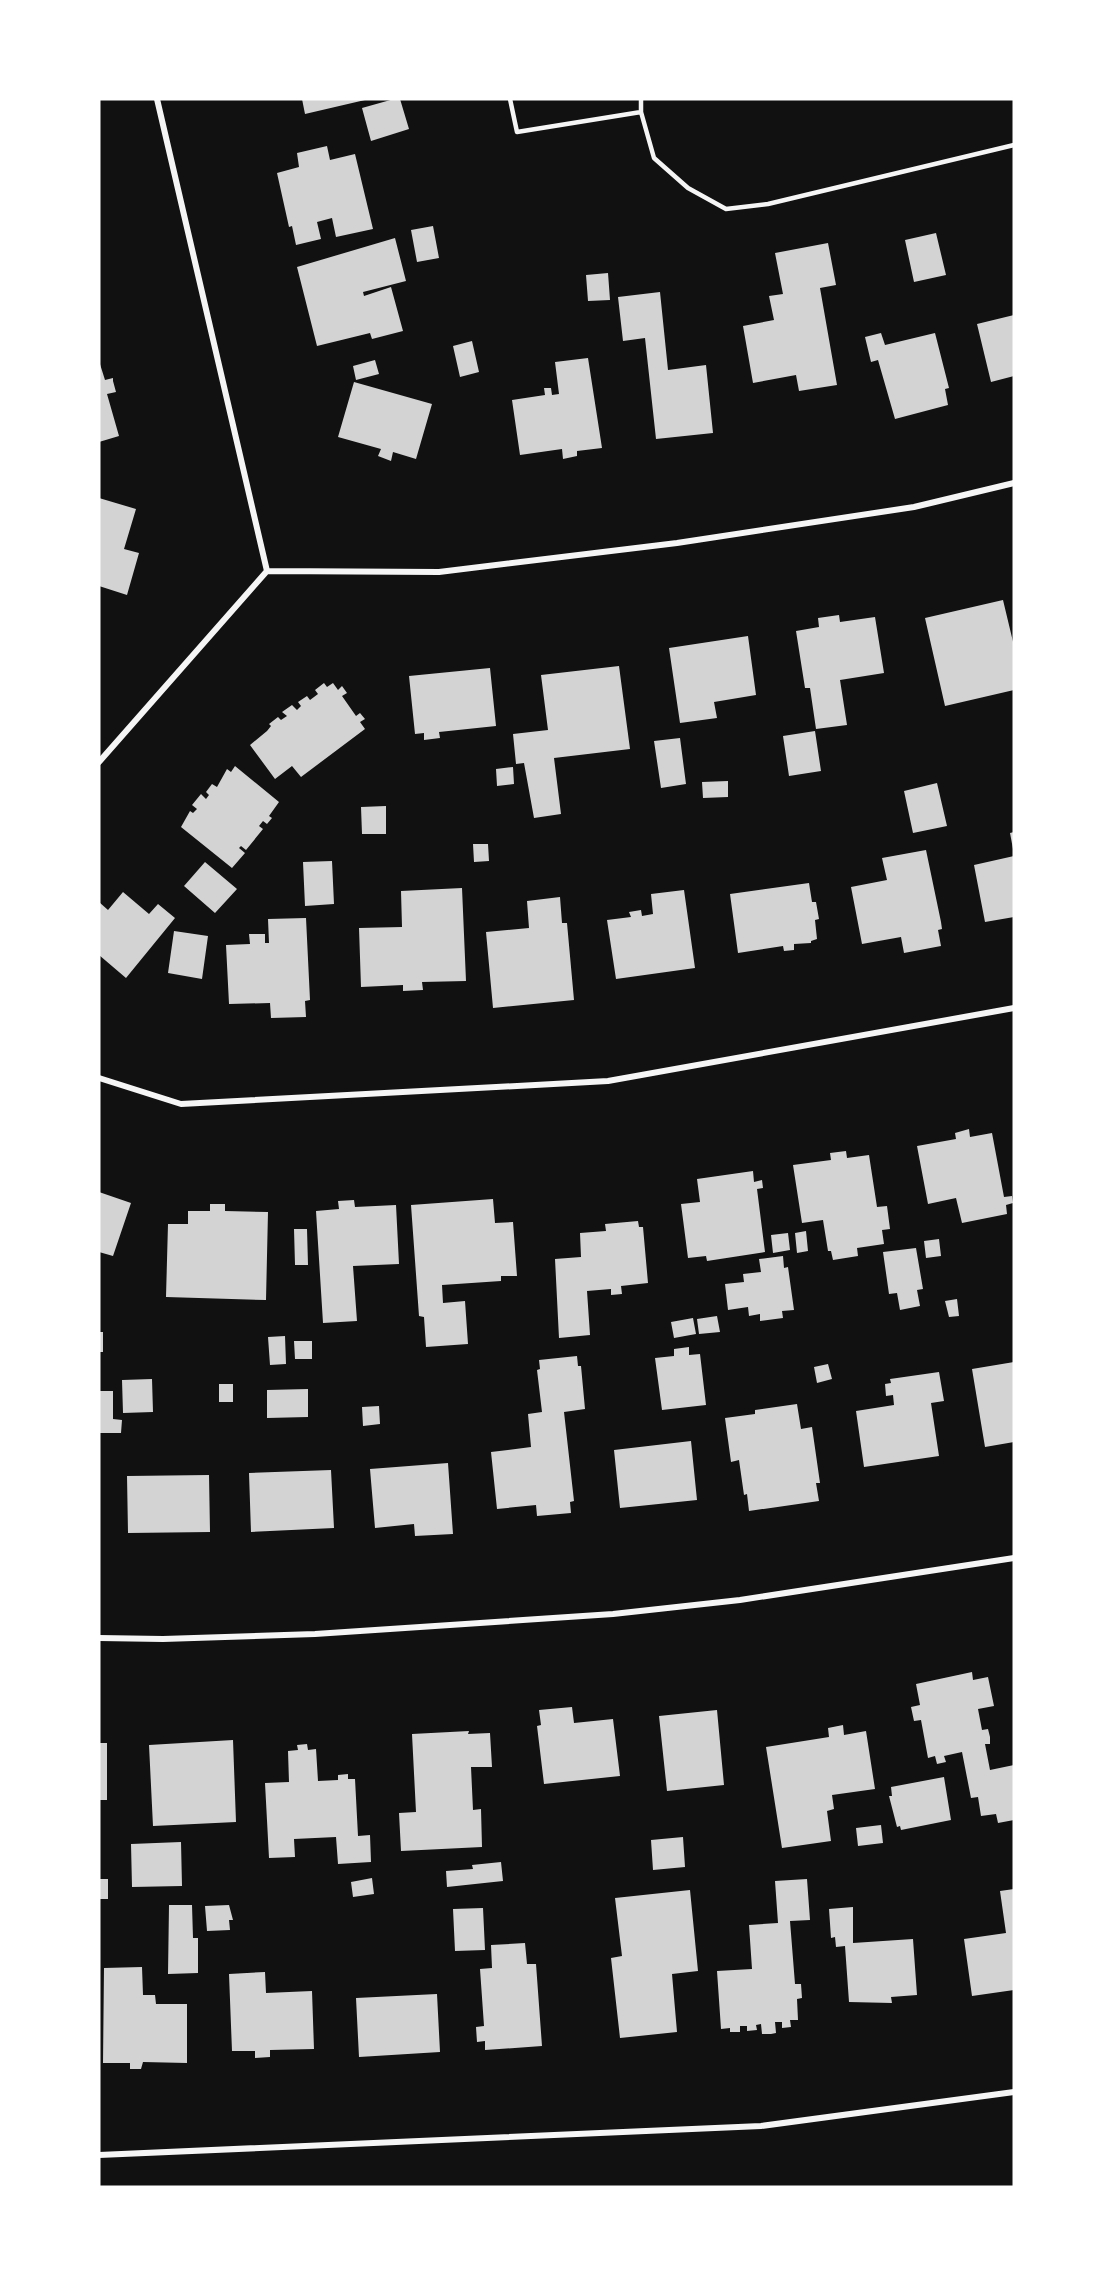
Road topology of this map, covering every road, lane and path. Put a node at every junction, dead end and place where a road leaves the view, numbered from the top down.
1 (156, 99) edge
2 (510, 99) edge
3 (641, 99) edge
4 (641, 112) junction
5 (1014, 145) edge
6 (1014, 483) edge
7 (267, 572) junction
8 (99, 762) edge
9 (1014, 1008) edge
10 (99, 1078) edge
11 (1014, 1558) edge
12 (99, 1638) edge
13 (1014, 2092) edge
14 (99, 2155) edge

1 - 7 street
2 - 4 lane
3 - 4 lane
4 - 5 lane
6 - 7 street
7 - 8 street
9 - 10 street
11 - 12 street
13 - 14 street

